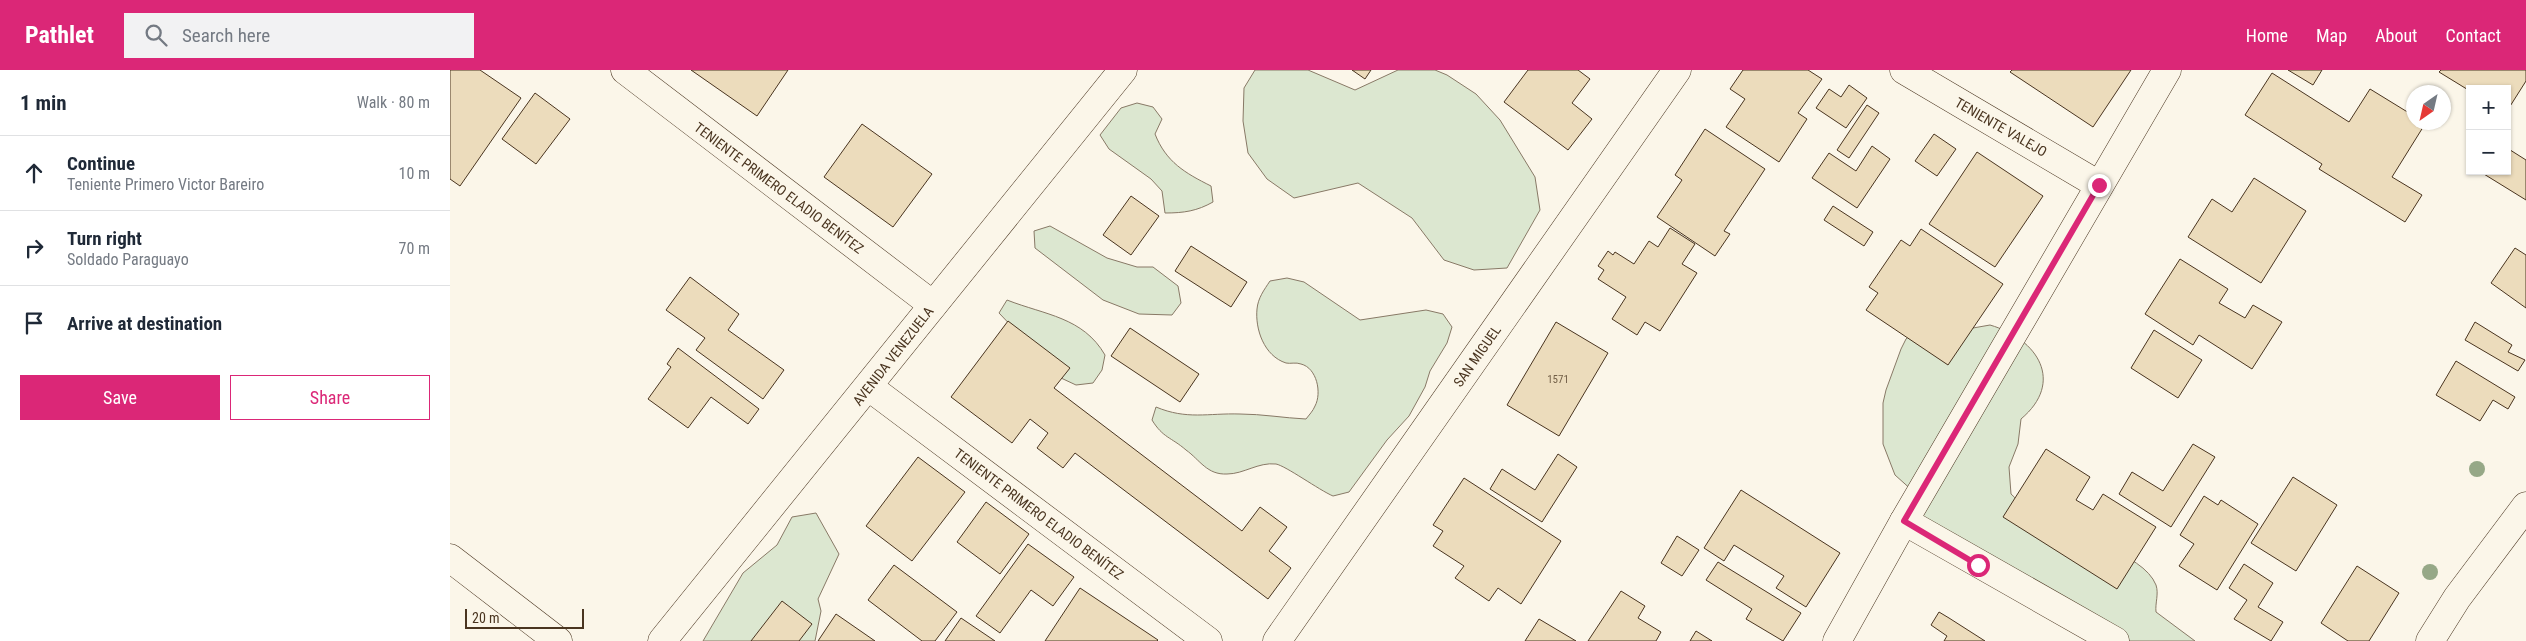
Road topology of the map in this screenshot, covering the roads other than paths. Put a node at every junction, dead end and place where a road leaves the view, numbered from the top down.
1 (625, 70) edge
2 (1123, 70) edge
3 (1677, 70) edge
4 (1904, 70) edge
5 (2167, 70) edge
6 (2099, 185) junction
7 (933, 305) junction
8 (869, 387) junction
9 (2526, 506) edge
10 (1904, 521) junction
11 (450, 558) edge
12 (558, 641) edge
13 (662, 641) edge
14 (1208, 641) edge
15 (1277, 641) edge
16 (1837, 641) edge
17 (2115, 641) edge
18 (2430, 641) edge

1 - 7 street, TENIENTE PRIMERO ELADIO BENÍTEZ
2 - 7 street, AVENIDA VENEZUELA
3 - 15 street, SAN MIGUEL
4 - 6 street, TENIENTE VALEJO
5 - 6 street
6 - 10 street
7 - 8 street, AVENIDA VENEZUELA
8 - 13 street, AVENIDA VENEZUELA
8 - 14 street, TENIENTE PRIMERO ELADIO BENÍTEZ
9 - 18 street
10 - 16 street
10 - 17 street
11 - 12 street

